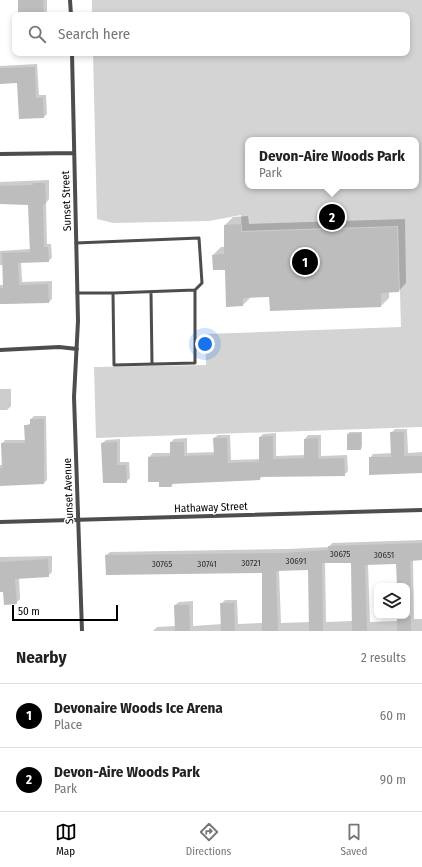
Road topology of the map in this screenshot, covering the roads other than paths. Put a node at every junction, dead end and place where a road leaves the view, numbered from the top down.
1 (70, 0) edge
2 (71, 12) edge
3 (72, 56) edge
4 (0, 154) edge
5 (74, 154) junction
6 (76, 243) junction
7 (195, 290) junction
8 (151, 292) junction
9 (77, 293) junction
10 (113, 293) junction
11 (0, 350) edge
12 (78, 350) junction
13 (152, 364) junction
14 (422, 510) edge
15 (78, 520) junction
16 (0, 522) edge
17 (82, 631) edge

1 - 2 street
3 - 5 street, Sunset Street
4 - 5 street
5 - 6 street, Sunset Street
6 - 7 lane
6 - 9 street, Sunset Street
7 - 8 lane
7 - 13 lane
8 - 10 lane
8 - 13 lane
9 - 10 lane
9 - 12 street, Sunset Street
10 - 13 lane
11 - 12 street
12 - 15 street, Sunset Avenue
14 - 15 street, Hathaway Street
15 - 16 street, Hathaway Street
15 - 17 street, Sunset Avenue

